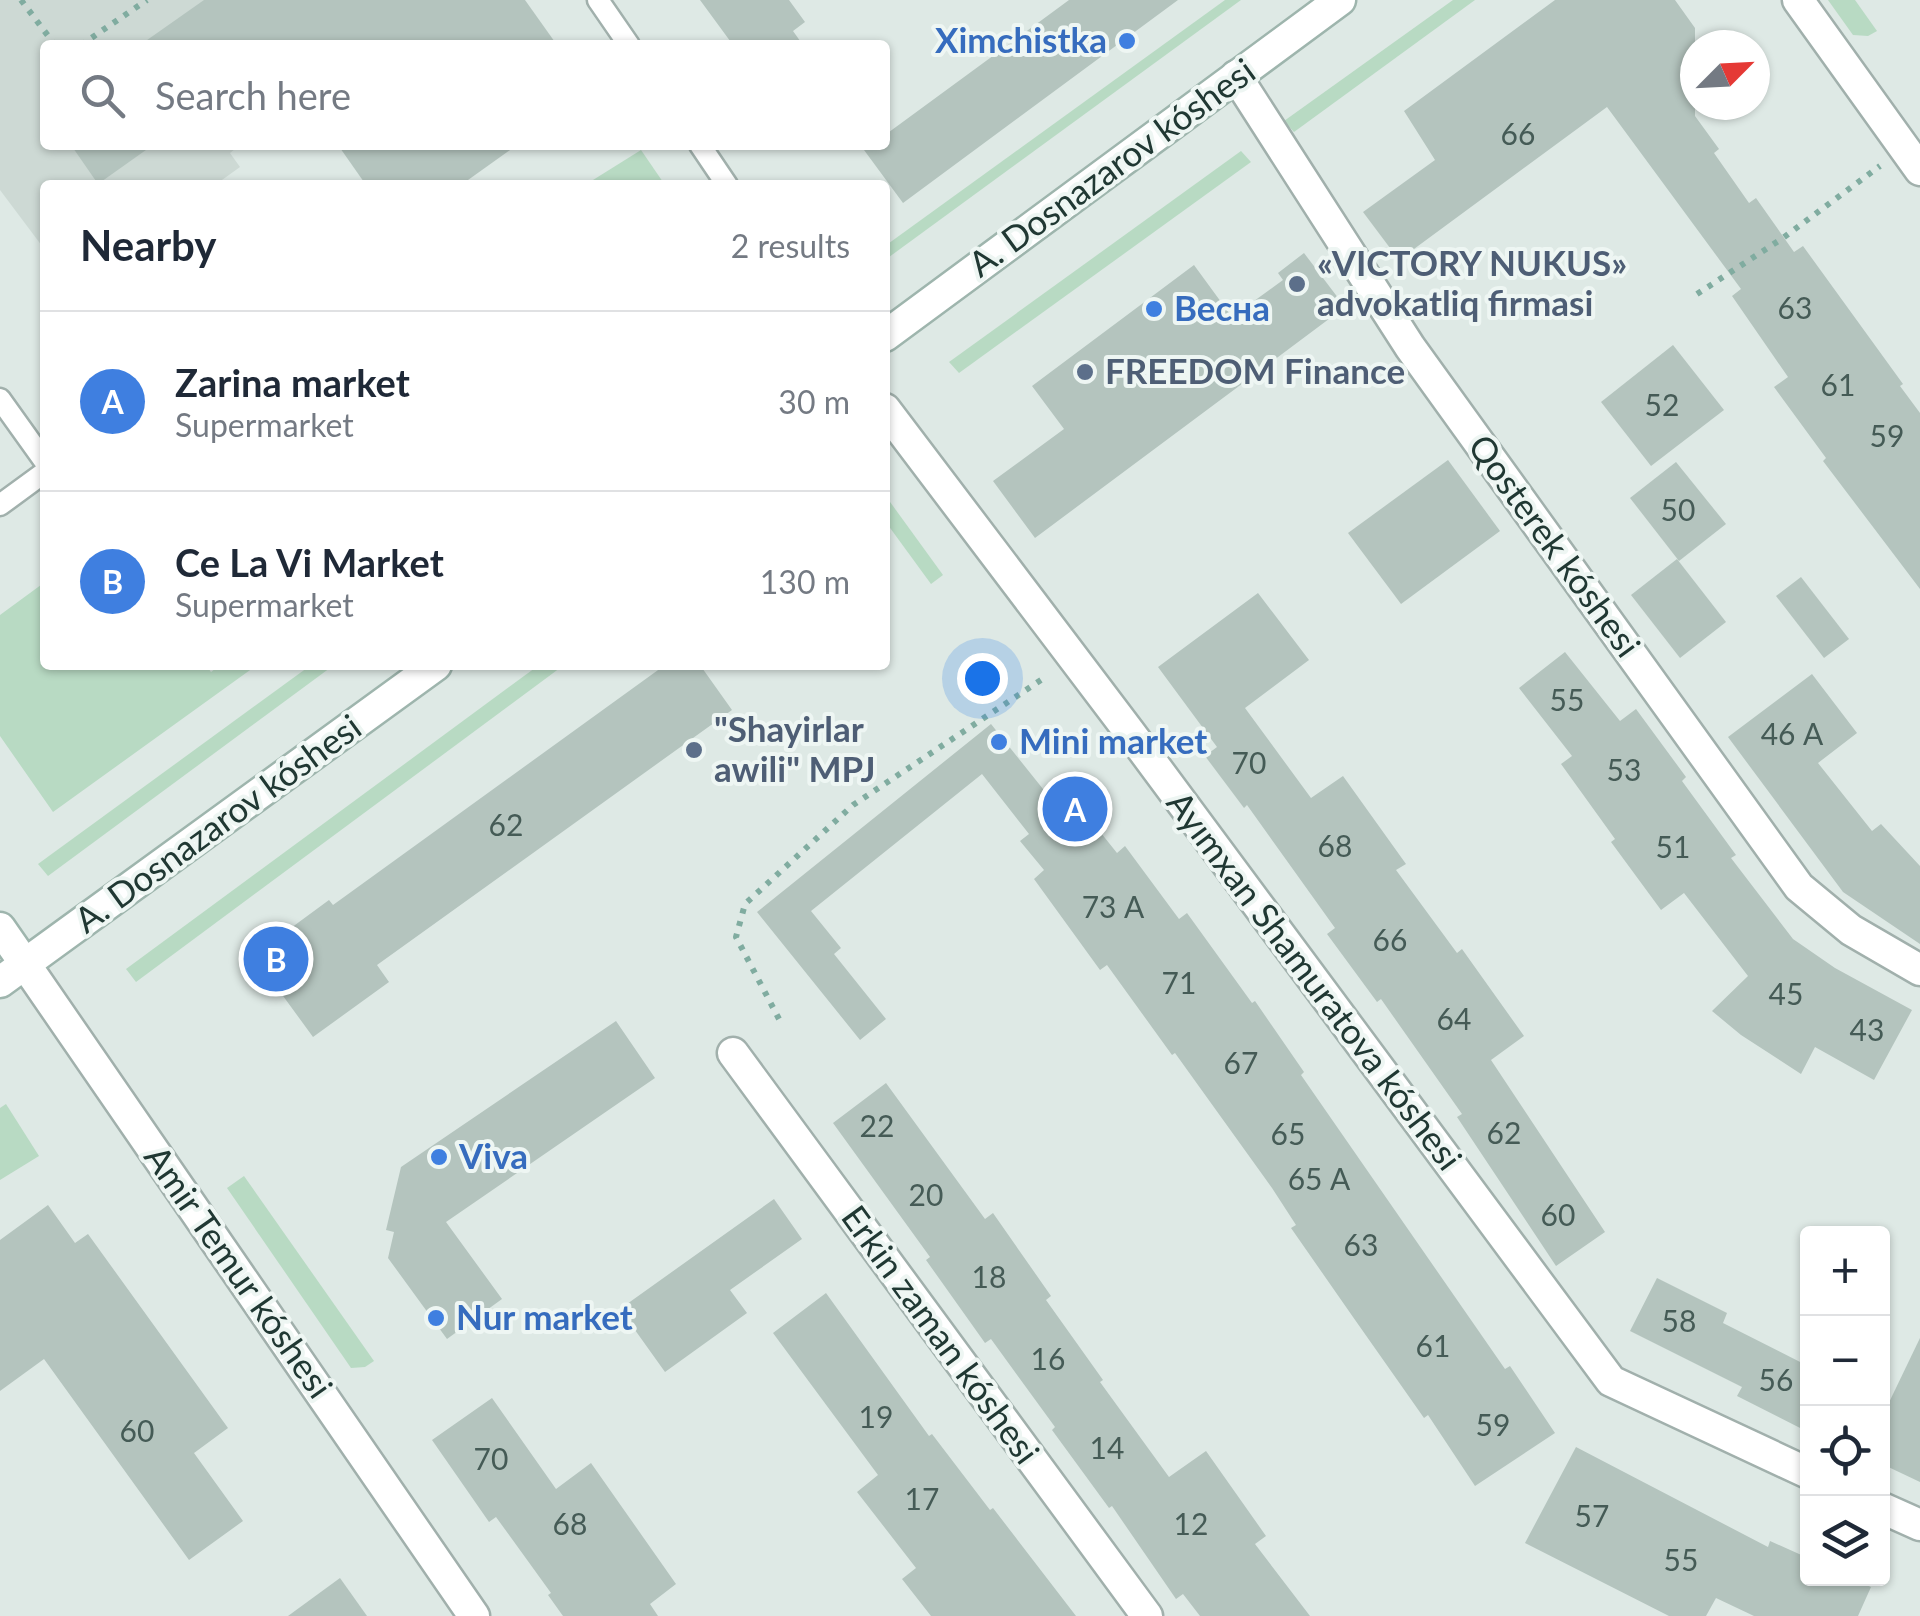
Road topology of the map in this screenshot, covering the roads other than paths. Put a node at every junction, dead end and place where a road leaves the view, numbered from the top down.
1 (598, 0) edge
2 (1340, 0) edge
3 (1798, 0) edge
4 (626, 40) edge
5 (1236, 76) junction
6 (703, 150) edge
7 (1912, 159) edge
8 (724, 180) edge
9 (890, 332) edge
10 (0, 400) edge
11 (890, 416) edge
12 (40, 455) edge
13 (40, 476) edge
14 (0, 505) edge
15 (429, 670) edge
16 (0, 928) edge
17 (26, 964) junction
18 (1920, 970) edge
19 (0, 982) edge
20 (734, 1054) dead end
21 (1800, 1469) edge
22 (1890, 1512) edge
23 (1920, 1525) edge
24 (474, 1616) edge
25 (1147, 1616) edge

1 - 4 lane
2 - 5 street, A. Dosnazarov kóshesi
3 - 7 street
5 - 9 street, A. Dosnazarov kóshesi
5 - 18 street, Qosterek kóshesi
6 - 8 lane
10 - 12 lane
11 - 21 street, Ayımxan Shamuratova kóshesi
13 - 14 lane
15 - 17 street, A. Dosnazarov kóshesi
16 - 17 street, Amir Temur kóshesi
17 - 19 street, A. Dosnazarov kóshesi
17 - 24 street, Amir Temur kóshesi
20 - 25 street, Erkin zaman kóshesi
22 - 23 street

